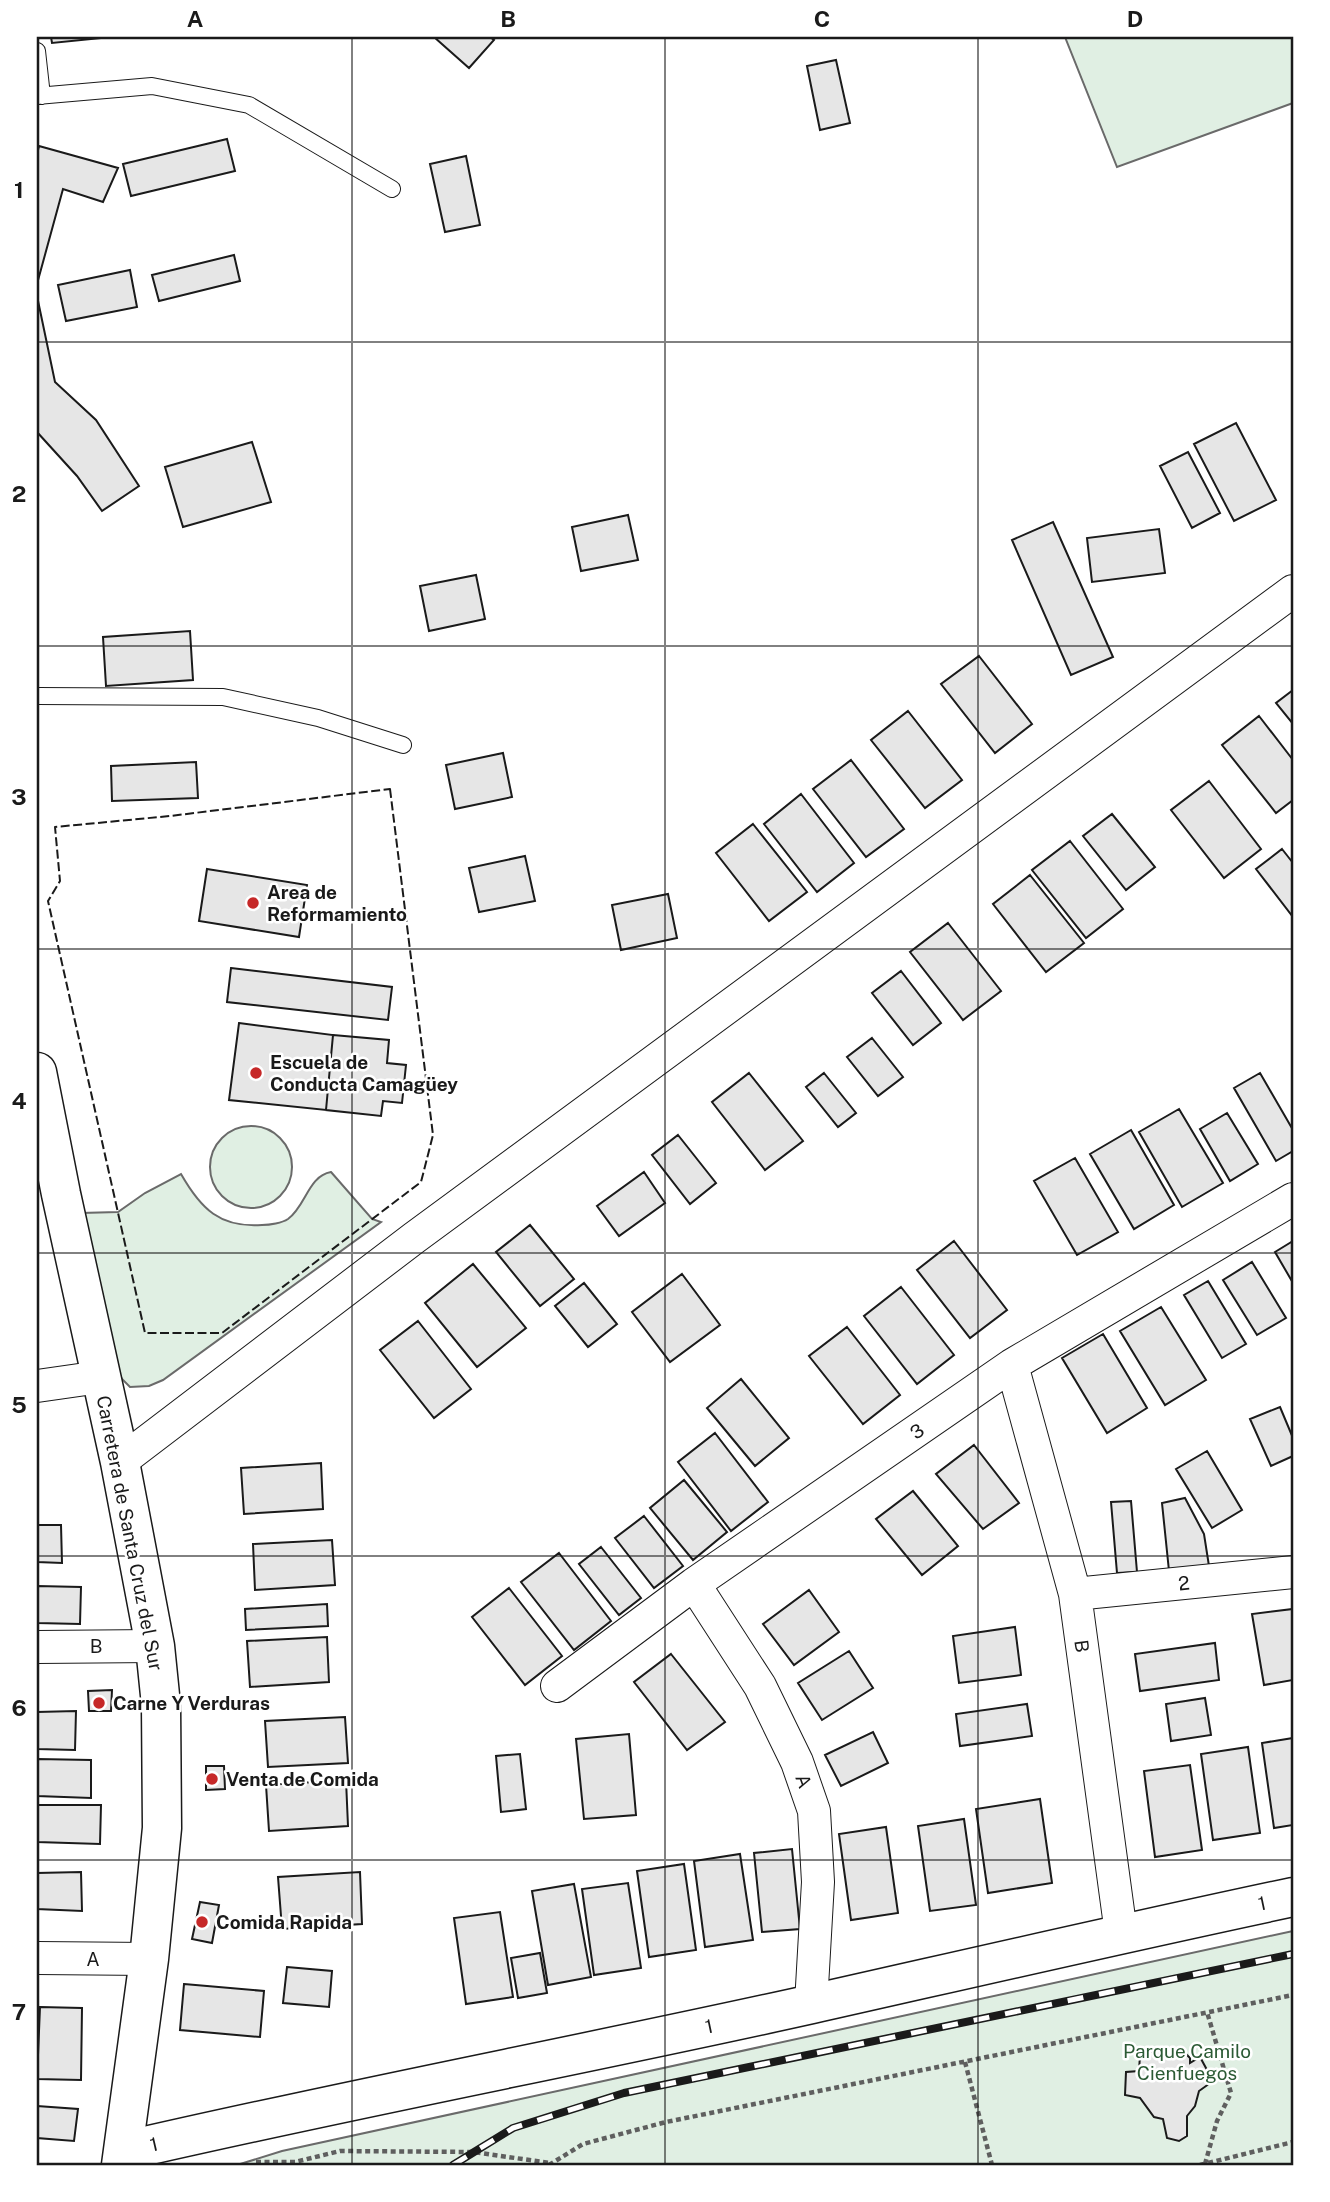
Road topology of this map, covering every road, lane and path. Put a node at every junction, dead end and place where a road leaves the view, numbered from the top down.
1 (37, 51) edge
2 (39, 96) edge
3 (392, 189) dead end
4 (1293, 591) edge
5 (37, 696) edge
6 (403, 745) dead end
7 (37, 1072) edge
8 (1293, 1199) edge
9 (1012, 1365) junction
10 (100, 1377) junction
11 (37, 1385) edge
12 (120, 1462) junction
13 (1293, 1572) edge
14 (694, 1584) junction
15 (1075, 1594) junction
16 (155, 1646) junction
17 (37, 1647) edge
18 (557, 1686) dead end
19 (1293, 1897) edge
20 (1121, 1933) junction
21 (37, 1958) edge
22 (149, 1959) junction
23 (1293, 1995) edge
24 (811, 2004) junction
25 (1207, 2012) junction
26 (965, 2062) junction
27 (1293, 2143) edge
28 (122, 2158) edge
29 (246, 2162) dead end
30 (297, 2164) edge
31 (550, 2164) edge
32 (1208, 2164) edge
33 (992, 2165) edge

1 - 2 lane
2 - 3 lane
4 - 12 street
5 - 6 lane
7 - 10 street, Carretera de Santa Cruz del Sur
8 - 9 street, 3
9 - 14 street, 3
9 - 15 street, B
10 - 11 street
10 - 12 street, Carretera de Santa Cruz del Sur
12 - 16 street, Carretera de Santa Cruz del Sur
13 - 15 street, 2
14 - 18 street, 3
14 - 24 street, A
15 - 20 street, B
16 - 17 street, B
16 - 22 street, Carretera de Santa Cruz del Sur
19 - 20 street, 1
20 - 24 street, 1
21 - 22 street, A
22 - 28 street, Carretera de Santa Cruz del Sur
23 - 25 path
24 - 28 street, 1
25 - 26 path
25 - 32 path
26 - 31 path
26 - 33 path
27 - 32 path
29 - 30 path
30 - 31 path

